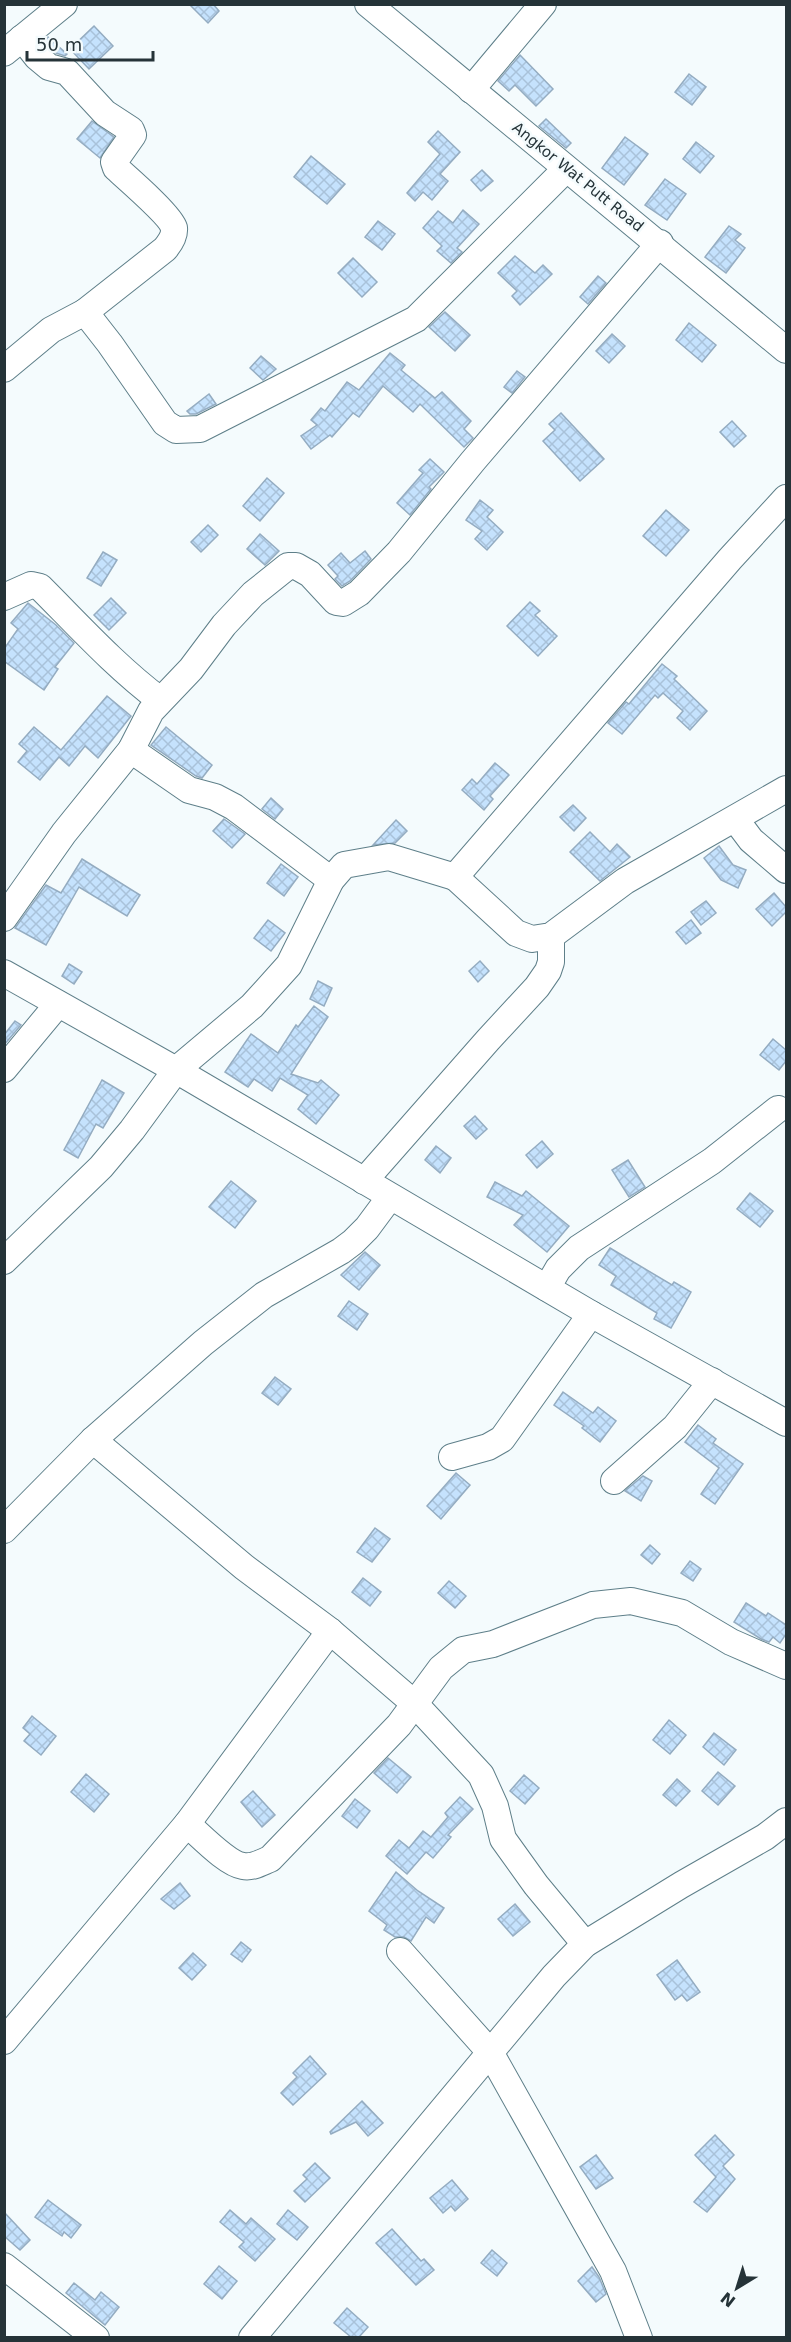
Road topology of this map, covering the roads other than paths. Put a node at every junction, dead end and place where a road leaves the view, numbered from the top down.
1 (64, 4) edge
2 (368, 4) edge
3 (543, 4) edge
4 (14, 46) edge
5 (471, 90) junction
6 (566, 168) junction
7 (660, 243) junction
8 (85, 312) junction
9 (786, 350) edge
10 (4, 369) edge
11 (786, 498) edge
12 (4, 597) edge
13 (160, 700) junction
14 (131, 750) junction
15 (786, 789) edge
16 (736, 820) junction
17 (786, 870) edge
18 (455, 877) junction
19 (332, 880) junction
20 (4, 918) edge
21 (551, 936) junction
22 (4, 973) edge
23 (58, 1004) junction
24 (4, 1069) edge
25 (176, 1070) junction
26 (778, 1109) dead end
27 (364, 1181) junction
28 (390, 1197) junction
29 (4, 1261) edge
30 (547, 1288) junction
31 (591, 1314) junction
32 (712, 1381) junction
33 (786, 1423) edge
34 (93, 1440) junction
35 (452, 1457) dead end
36 (614, 1481) dead end
37 (4, 1530) edge
38 (330, 1631) junction
39 (786, 1666) edge
40 (415, 1704) junction
41 (786, 1821) edge
42 (187, 1824) junction
43 (585, 1944) junction
44 (400, 1951) dead end
45 (4, 2041) edge
46 (490, 2052) junction
47 (4, 2266) edge
48 (96, 2337) edge
49 (252, 2337) edge
50 (639, 2337) edge

1 - 4 street
2 - 5 street, Angkor Wat Putt Road
3 - 5 street
4 - 8 street
5 - 6 street, Angkor Wat Putt Road
6 - 7 street, Angkor Wat Putt Road
6 - 8 street
7 - 9 street, Angkor Wat Putt Road
7 - 13 street
8 - 10 street
11 - 18 street
12 - 13 street
13 - 14 street
14 - 19 street
14 - 20 street
15 - 16 street
16 - 17 street
16 - 21 street
18 - 19 street
18 - 21 street
19 - 25 street
21 - 27 street
22 - 23 street
23 - 24 street
23 - 25 street
25 - 27 street
25 - 29 street
26 - 30 street
27 - 28 street
28 - 30 street
28 - 34 street
30 - 31 street
31 - 32 street
31 - 35 street
32 - 33 street
32 - 36 street
34 - 37 street
34 - 38 street
38 - 40 street
38 - 42 street
39 - 40 street
40 - 42 street
40 - 43 street
41 - 43 street
42 - 45 street
43 - 46 street
44 - 46 street
46 - 49 street
46 - 50 street
47 - 48 street

